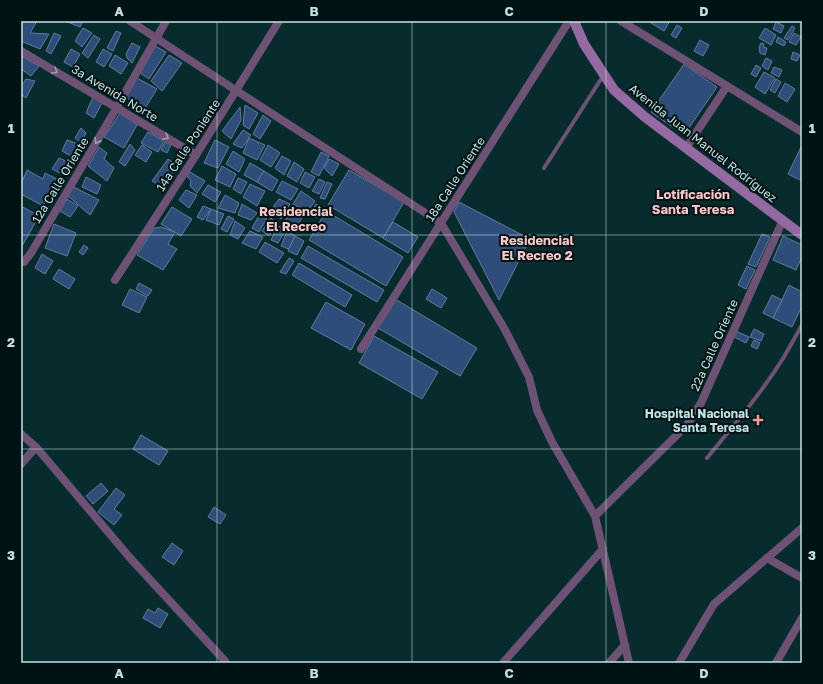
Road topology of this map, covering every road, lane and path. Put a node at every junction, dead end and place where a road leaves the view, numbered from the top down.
1 (130, 21) edge
2 (166, 21) edge
3 (280, 21) edge
4 (569, 21) edge
5 (574, 21) edge
6 (621, 21) edge
7 (156, 38) junction
8 (21, 51) edge
9 (603, 76) junction
10 (727, 86) junction
11 (236, 91) junction
12 (117, 107) junction
13 (802, 132) edge
14 (686, 148) junction
15 (196, 155) junction
16 (544, 168) dead end
17 (783, 220) junction
18 (441, 223) junction
19 (801, 231) edge
20 (21, 262) edge
21 (115, 280) dead end
22 (802, 325) edge
23 (361, 349) dead end
24 (21, 434) edge
25 (36, 447) junction
26 (707, 458) dead end
27 (21, 464) edge
28 (595, 516) junction
29 (802, 528) edge
30 (603, 548) junction
31 (767, 558) junction
32 (802, 578) edge
33 (802, 618) edge
34 (625, 645) junction
35 (225, 663) edge
36 (503, 663) edge
37 (609, 663) edge
38 (629, 663) edge
39 (679, 663) edge
40 (776, 663) edge

1 - 7 street
2 - 7 street, 12a Calle Oriente
3 - 11 street, 14a Calle Poniente
4 - 18 street, 18a Calle Oriente
5 - 9 street, Avenida Juan Manuel Rodríguez
6 - 10 street
7 - 11 street
7 - 12 street, 12a Calle Oriente
8 -> 12 street, 3a Avenida Norte
9 - 14 street, Avenida Juan Manuel Rodríguez
9 - 16 lane
10 - 13 street
10 - 14 street
11 - 15 street, 14a Calle Poniente
11 - 18 street
12 -> 15 street, 3a Avenida Norte
12 -> 20 street, 12a Calle Oriente
14 - 17 street, Avenida Juan Manuel Rodríguez
15 - 21 street, 14a Calle Poniente
17 - 19 street, Avenida Juan Manuel Rodríguez
17 - 28 street, 22a Calle Oriente
18 - 23 street, 18a Calle Oriente
18 - 28 street
22 - 26 lane
24 - 25 street
25 - 27 street
25 - 35 street
28 - 30 street
29 - 31 street
30 - 34 street
30 - 36 street
31 - 32 street
31 - 39 street
33 - 40 street
34 - 37 street
34 - 38 street

